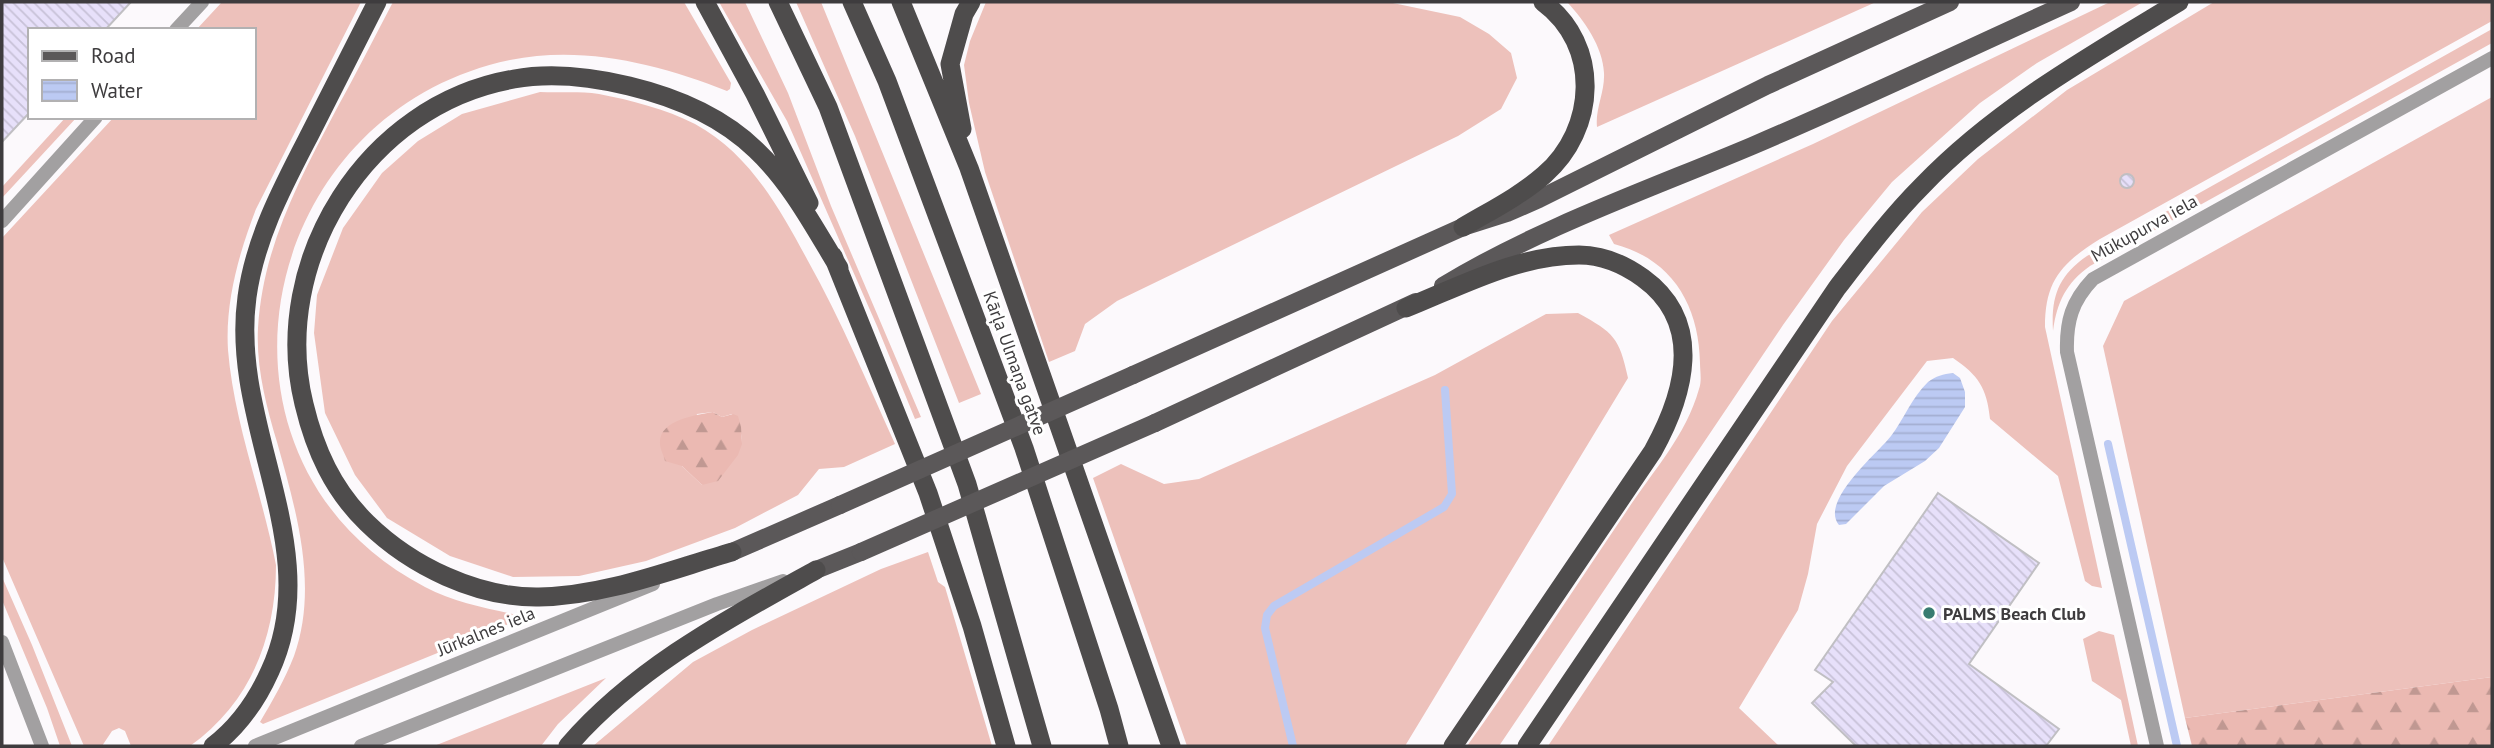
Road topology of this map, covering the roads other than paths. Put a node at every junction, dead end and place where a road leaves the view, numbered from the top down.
1 (202, 2) edge
2 (377, 2) edge
3 (705, 2) edge
4 (778, 2) edge
5 (852, 2) edge
6 (901, 2) edge
7 (971, 2) edge
8 (1543, 2) edge
9 (1950, 2) edge
10 (2071, 2) edge
11 (2179, 2) edge
12 (178, 28) edge
13 (2492, 58) edge
14 (94, 119) edge
15 (970, 168) junction
16 (2, 221) edge
17 (1462, 228) junction
18 (839, 268) junction
19 (1406, 308) junction
20 (732, 552) junction
21 (816, 570) junction
22 (2, 642) edge
23 (42, 746) edge
24 (213, 746) edge
25 (255, 746) edge
26 (361, 746) edge
27 (568, 746) edge
28 (1006, 746) edge
29 (1042, 746) edge
30 (1119, 746) edge
31 (1171, 746) edge
32 (1453, 746) edge
33 (1527, 746) edge
34 (2157, 746) edge

1 - 12 street
2 - 24 highway
3 - 18 highway
4 - 29 highway
5 - 30 highway, Kārļa Ulmaņa gatve
6 - 15 highway
7 - 15 highway
8 - 17 highway
9 - 17 main road
10 - 19 main road
11 - 33 highway
13 - 34 street, Mūkupurva iela
14 - 16 street
15 - 31 highway
17 - 20 main road, bridge
18 - 20 highway
18 - 28 highway
19 - 21 main road, bridge
19 - 32 highway
20 - 25 street, Jūrkalnes iela
21 - 26 street
21 - 27 highway
22 - 23 street

